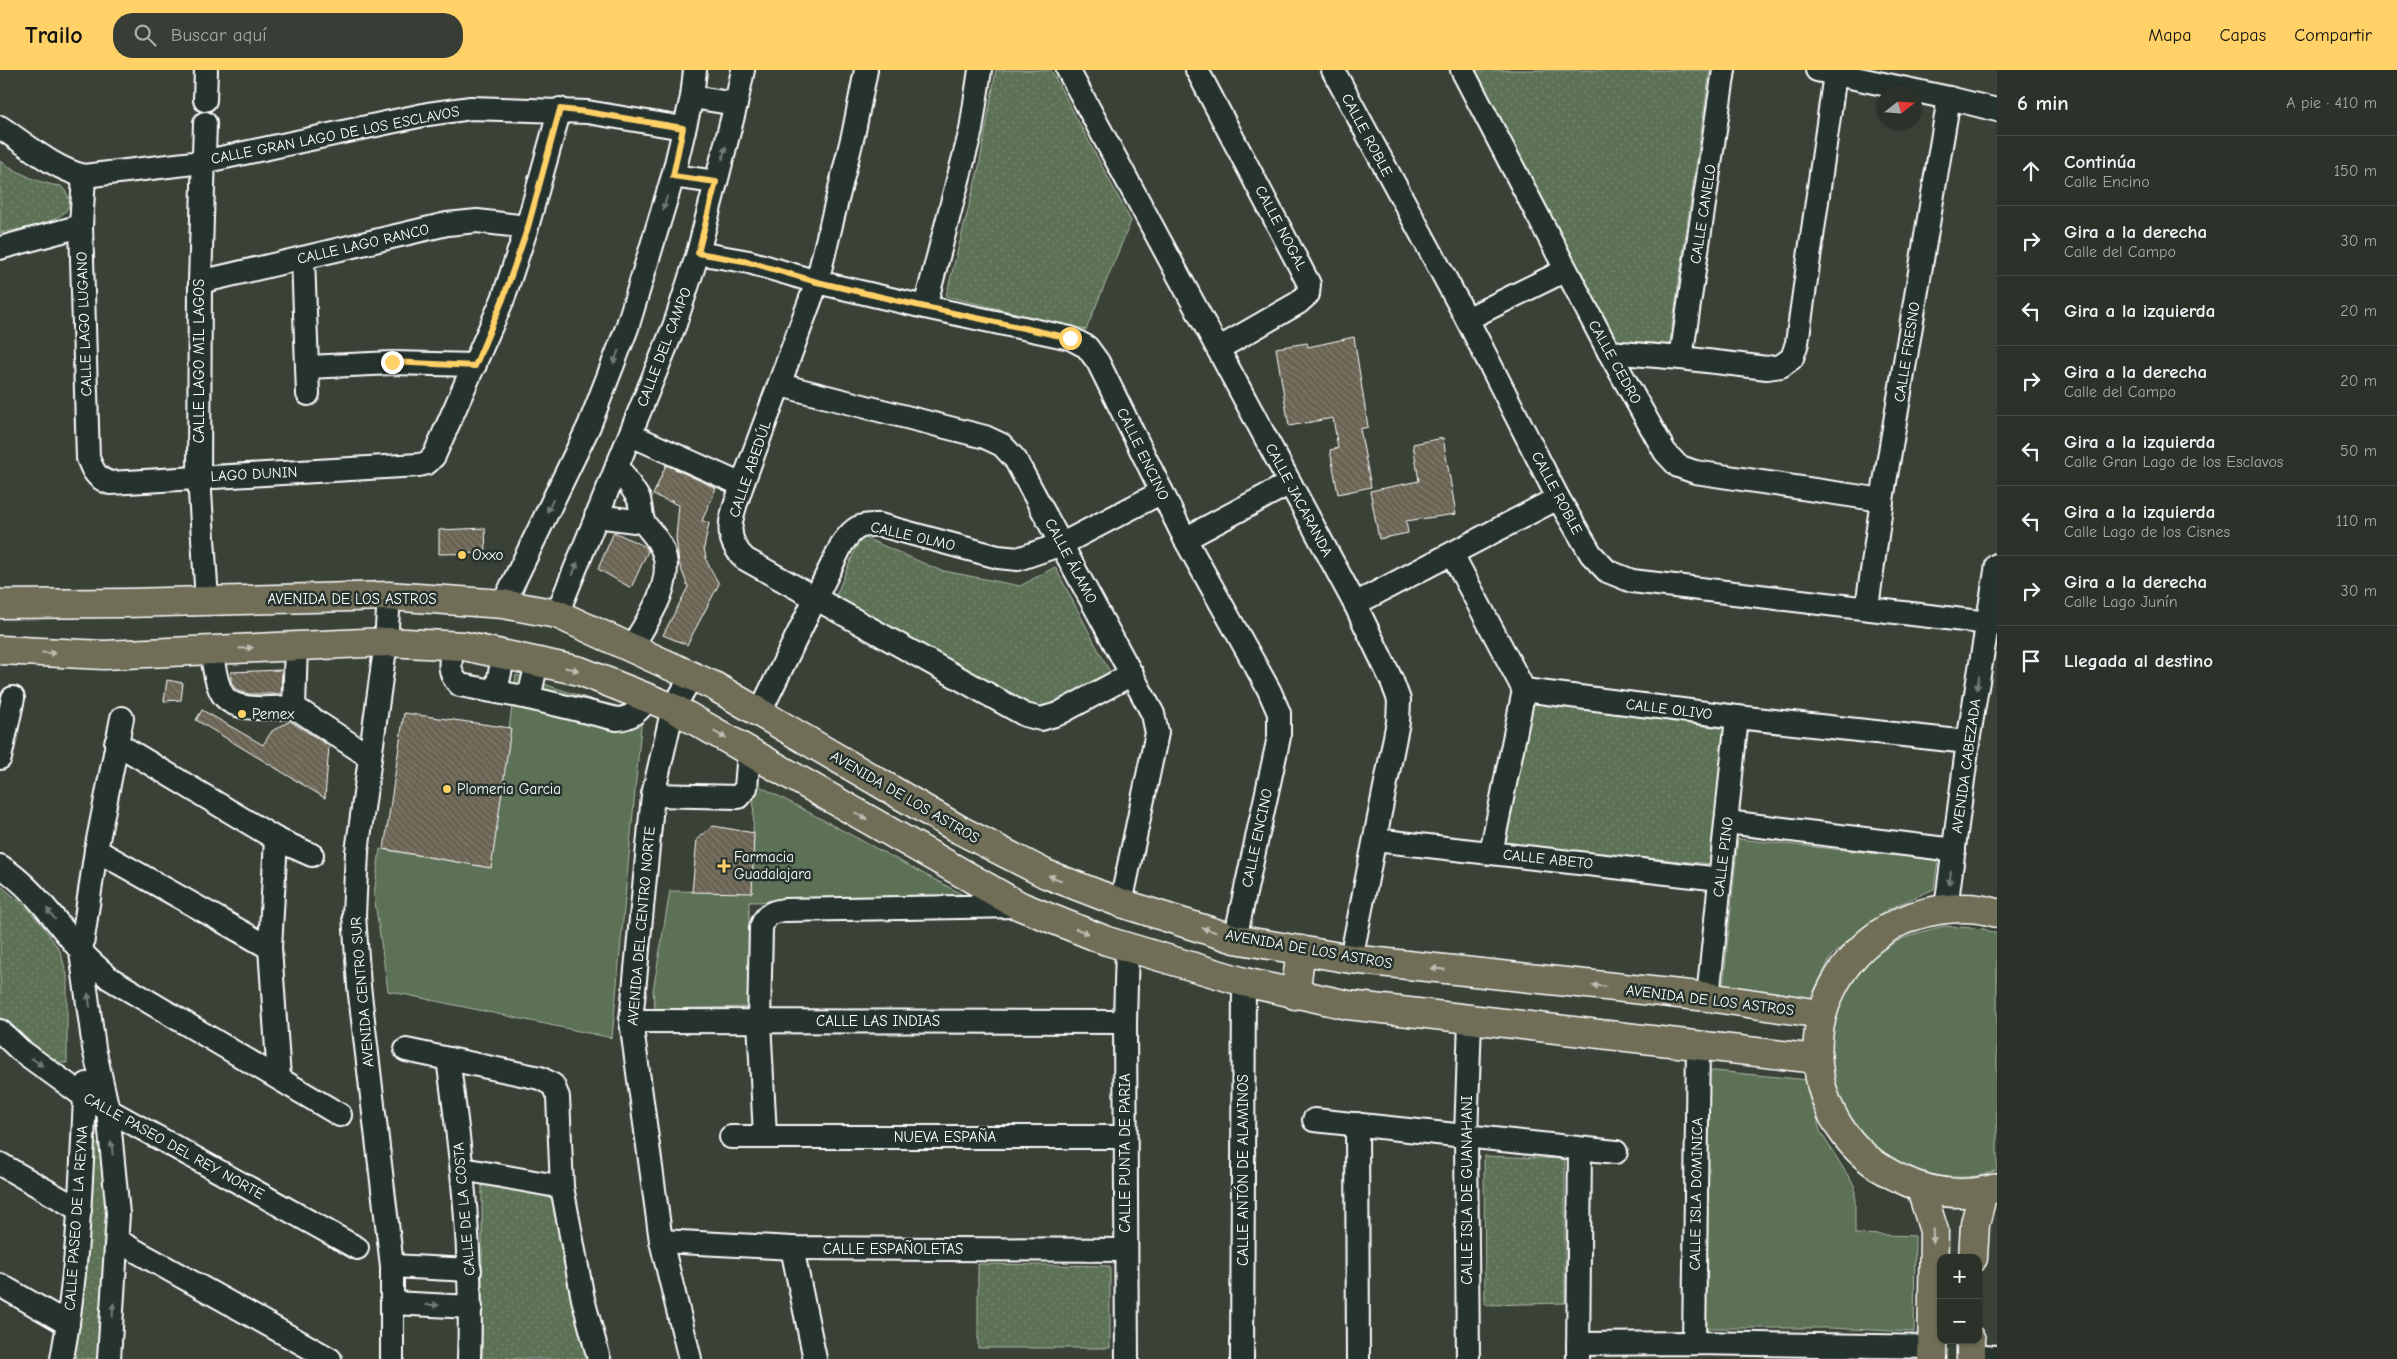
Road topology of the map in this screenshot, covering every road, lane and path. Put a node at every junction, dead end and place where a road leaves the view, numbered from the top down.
1 (206, 70) edge
2 (695, 70) edge
3 (742, 70) edge
4 (866, 70) edge
5 (980, 70) edge
6 (1068, 70) edge
7 (1197, 70) edge
8 (1333, 70) edge
9 (1462, 70) edge
10 (1724, 70) edge
11 (1826, 72) edge
12 (692, 97) junction
13 (1949, 98) junction
14 (205, 100) dead end
15 (736, 104) junction
16 (560, 109) junction
17 (1997, 110) edge
18 (205, 123) dead end
19 (0, 127) edge
20 (683, 128) junction
21 (202, 162) junction
22 (84, 176) junction
23 (673, 176) junction
24 (716, 182) junction
25 (81, 226) junction
26 (528, 227) junction
27 (0, 248) edge
28 (698, 253) junction
29 (303, 258) junction
30 (1566, 270) junction
31 (200, 282) junction
32 (817, 282) junction
33 (925, 307) junction
34 (1467, 319) junction
35 (1218, 350) junction
36 (1608, 352) junction
37 (1681, 358) junction
38 (475, 366) junction
39 (308, 367) junction
40 (780, 385) junction
41 (308, 394) dead end
42 (631, 435) junction
43 (617, 465) junction
44 (93, 471) joint
45 (199, 477) junction
46 (1290, 483) junction
47 (742, 485) junction
48 (1162, 492) junction
49 (1558, 498) junction
50 (1882, 500) junction
51 (596, 516) junction
52 (643, 522) junction
53 (1185, 539) junction
54 (1062, 544) junction
55 (1452, 554) junction
56 (1997, 566) edge
57 (389, 596) junction
58 (817, 598) junction
59 (208, 600) junction
60 (0, 604) edge
61 (503, 604) junction
62 (1356, 604) junction
63 (1867, 607) junction
64 (557, 614) junction
65 (1992, 623) edge
66 (386, 642) junction
67 (453, 645) junction
68 (296, 646) junction
69 (632, 647) junction
70 (0, 650) edge
71 (211, 650) junction
72 (504, 654) junction
73 (537, 662) junction
74 (1132, 674) junction
75 (692, 676) junction
76 (1524, 690) junction
77 (496, 691) junction
78 (14, 698) dead end
79 (529, 698) junction
80 (661, 703) junction
81 (294, 707) junction
82 (760, 712) junction
83 (1738, 717) junction
84 (122, 718) dead end
85 (1968, 742) junction
86 (116, 744) junction
87 (749, 752) junction
88 (370, 757) junction
89 (0, 758) edge
90 (653, 795) junction
91 (1727, 822) junction
92 (276, 839) junction
93 (1375, 840) junction
94 (96, 850) junction
95 (1954, 850) junction
96 (1491, 853) junction
97 (312, 855) dead end
98 (0, 866) edge
99 (1720, 879) junction
100 (1121, 903) junction
101 (1020, 906) junction
102 (1996, 907) edge
103 (1946, 908) junction
104 (1235, 939) junction
105 (1127, 947) junction
106 (270, 948) junction
107 (1301, 950) junction
108 (82, 952) junction
109 (1352, 960) junction
110 (1244, 982) junction
111 (1295, 995) junction
112 (1708, 997) junction
113 (1821, 1014) junction
114 (631, 1021) junction
115 (759, 1021) junction
116 (1470, 1021) junction
117 (1125, 1022) junction
118 (0, 1031) edge
119 (1698, 1045) junction
120 (94, 1048) junction
121 (406, 1050) dead end
122 (448, 1059) junction
123 (1817, 1059) junction
124 (279, 1078) junction
125 (85, 1096) junction
126 (108, 1110) junction
127 (340, 1115) dead end
128 (1314, 1120) dead end
129 (1357, 1124) junction
130 (765, 1136) junction
131 (1466, 1136) junction
132 (731, 1137) dead end
133 (1125, 1137) junction
134 (1580, 1149) junction
135 (1616, 1152) dead end
136 (0, 1164) edge
137 (463, 1168) junction
138 (562, 1187) junction
139 (1921, 1189) junction
140 (1990, 1190) edge
141 (80, 1210) junction
142 (661, 1241) junction
143 (118, 1242) junction
144 (357, 1248) dead end
145 (792, 1248) junction
146 (1126, 1250) junction
147 (1973, 1254) edge
148 (392, 1266) junction
149 (470, 1270) junction
150 (0, 1285) edge
151 (392, 1303) junction
152 (471, 1307) junction
153 (68, 1324) junction
154 (1694, 1343) junction
155 (1578, 1351) edge
156 (1819, 1352) edge
157 (1932, 1353) edge
158 (116, 1355) edge
159 (317, 1356) edge
160 (62, 1359) edge
161 (392, 1359) edge
162 (469, 1359) edge
163 (599, 1359) edge
164 (690, 1359) edge
165 (815, 1359) edge
166 (1127, 1359) edge
167 (1242, 1359) edge
168 (1358, 1359) edge
169 (1468, 1359) edge

1 - 14 street
2 - 12 street
3 - 15 street, CALLE DEL CAMPO
4 - 32 street, CALLE ABEDÚL
5 - 33 street
6 - 35 street, CALLE JACARANDA
7 - 35 street, CALLE NOGAL
8 - 34 street, CALLE ROBLE
9 - 30 street, CALLE CEDRO
10 - 37 street, CALLE CANELO
11 - 13 street
11 - 37 street
12 - 15 street
12 - 20 street
13 - 17 street
13 - 50 street, CALLE FRESNO
24 -> 15 street, CALLE DEL CAMPO
16 - 20 street, CALLE GRAN LAGO DE LOS ESCLAVOS
16 - 21 street, CALLE GRAN LAGO DE LOS ESCLAVOS
16 - 26 street
18 - 21 street, CALLE LAGO MIL LAGOS
19 - 22 street, CALLE GRAN LAGO DE LOS ESCLAVOS
20 - 23 street
21 - 22 street, CALLE GRAN LAGO DE LOS ESCLAVOS
21 - 31 street, CALLE LAGO MIL LAGOS
22 - 25 street, CALLE LAGO LUGANO
23 - 24 street
23 -> 61 street
24 - 28 street, CALLE DEL CAMPO
25 - 27 street
25 - 44 street, CALLE LAGO LUGANO
26 - 29 street, CALLE LAGO RANCO
26 - 38 street
28 - 32 street, CALLE ENCINO
28 - 42 street, CALLE DEL CAMPO
29 - 31 street, CALLE LAGO RANCO
29 - 39 street
30 - 34 street
30 - 36 street, CALLE CEDRO
31 - 45 street, CALLE LAGO MIL LAGOS
32 - 33 street, CALLE ENCINO
32 - 40 street, CALLE ABEDÚL
33 - 48 street, CALLE ENCINO
34 - 49 street, CALLE ROBLE
35 - 46 street, CALLE JACARANDA
36 - 37 street
36 - 50 street, CALLE CEDRO
38 - 39 street
38 - 45 street, LAGO DUNIN
39 - 41 street
40 - 47 street, CALLE ABEDÚL
40 - 54 street, CALLE ÁLAMO
42 - 43 street, CALLE DEL CAMPO
42 - 47 street
43 - 51 street, CALLE DEL CAMPO
43 - 52 street
44 - 45 street, LAGO DUNIN
45 - 59 street, CALLE LAGO MIL LAGOS
46 - 53 street
46 - 62 street, CALLE JACARANDA
47 - 58 street, CALLE ABEDÚL
48 - 53 street, CALLE ENCINO
48 - 54 street, CALLE OLMO
49 - 55 street
49 - 63 street, CALLE ROBLE
50 - 63 street, CALLE FRESNO
51 - 52 street
64 -> 51 street, CALLE DEL CAMPO
52 - 69 street
53 - 104 street, CALLE ENCINO
54 - 58 street, CALLE OLMO
54 - 74 street, CALLE ÁLAMO
55 - 62 street
55 - 76 street
56 - 65 street, AVENIDA CABEZADA
57 - 59 main road, AVENIDA DE LOS ASTROS
57 - 61 main road, AVENIDA DE LOS ASTROS
57 - 66 street, AVENIDA CENTRO SUR
58 - 74 street, CALLE ABEDÚL
58 - 82 street, CALLE OLMO
59 - 60 main road, AVENIDA DE LOS ASTROS
61 - 64 main road, AVENIDA DE LOS ASTROS
62 - 93 street, CALLE JACARANDA
63 - 65 street, CALLE ROBLE
64 - 69 main road, AVENIDA DE LOS ASTROS
65 -> 85 street, AVENIDA CABEZADA
66 - 67 main road
66 - 68 main road
66 - 88 street, AVENIDA CENTRO SUR
67 - 72 main road
67 - 77 street
71 -> 68 main road
68 - 81 street
69 - 75 main road, AVENIDA DE LOS ASTROS
70 -> 71 main road
71 - 81 street
72 - 73 main road
72 - 77 street
73 - 79 street
73 -> 80 main road
74 - 100 street, CALLE ÁLAMO
75 - 80 street, AVENIDA DEL CENTRO NORTE
75 - 82 main road, AVENIDA DE LOS ASTROS
76 - 83 street, CALLE OLIVO
76 - 96 street
77 - 79 street
78 - 89 street
79 - 80 street
80 -> 87 main road
80 - 90 street, AVENIDA DEL CENTRO NORTE
81 - 88 street
100 -> 82 main road, AVENIDA DE LOS ASTROS
83 - 85 street, CALLE OLIVO
83 - 91 street, CALLE PINO
84 - 86 street, CALLE PASEO DE LA REYNA
85 - 95 street, AVENIDA CABEZADA
86 - 92 street
86 - 94 street, CALLE PASEO DE LA REYNA
87 - 90 street
87 -> 101 main road
88 - 148 street, AVENIDA CENTRO SUR
90 - 114 street, AVENIDA DEL CENTRO NORTE
91 - 95 street
91 - 99 street, CALLE PINO
92 - 97 street
92 - 106 street
93 - 96 street, CALLE ABETO
93 - 109 street, CALLE JACARANDA
94 - 106 street
94 - 108 street, CALLE PASEO DE LA REYNA
95 -> 103 street, AVENIDA CABEZADA
96 - 99 street, CALLE ABETO
108 -> 98 street
99 - 112 street, CALLE PINO
104 -> 100 main road, AVENIDA DE LOS ASTROS
101 -> 105 main road
101 - 115 street
102 - 103 main road
103 - 113 main road
104 - 107 main road, AVENIDA DE LOS ASTROS
105 - 110 main road
105 - 117 street, CALLE PUNTA DE PARIA
106 - 124 street
107 - 109 main road, AVENIDA DE LOS ASTROS
107 - 111 main road
120 -> 108 street, CALLE PASEO DE LA REYNA
108 - 124 street
112 -> 109 main road, AVENIDA DE LOS ASTROS
110 - 111 main road
110 - 167 street, CALLE ANTÓN DE ALAMINOS
111 - 116 main road
112 - 113 main road, AVENIDA DE LOS ASTROS
113 - 123 main road
114 - 115 street, CALLE LAS INDIAS
114 - 142 street, AVENIDA DEL CENTRO NORTE
115 - 117 street, CALLE LAS INDIAS
115 - 130 street
116 - 119 main road
116 - 131 street, CALLE ISLA DE GUANAHANI
117 - 133 street, CALLE PUNTA DE PARIA
118 -> 125 street, CALLE PASEO DEL REY NORTE
119 - 123 main road
119 - 154 street, CALLE ISLA DOMINICA
120 - 125 street, CALLE PASEO DE LA REYNA
120 - 126 street, CALLE PASEO DE LA REYNA
121 - 122 street
122 - 137 street, CALLE DE LA COSTA
122 - 138 street
123 - 139 main road
124 - 127 street
125 - 126 street, CALLE PASEO DEL REY NORTE
125 - 141 street, CALLE PASEO DE LA REYNA
143 -> 126 street, CALLE PASEO DE LA REYNA
126 - 144 street, CALLE PASEO DEL REY NORTE
128 - 129 street
129 - 131 street
129 - 168 street
130 - 132 street, NUEVA ESPAÑA
130 - 133 street, NUEVA ESPAÑA
131 - 134 street
131 - 169 street, CALLE ISLA DE GUANAHANI
133 - 146 street, CALLE PUNTA DE PARIA
134 - 135 street
134 - 155 street
136 - 141 street
137 - 138 street
137 - 149 street, CALLE DE LA COSTA
138 - 163 street
139 - 140 main road
139 -> 157 main road
140 - 147 main road
141 - 153 street, CALLE PASEO DE LA REYNA
142 - 145 street, CALLE ESPAÑOLETAS
142 - 164 street, AVENIDA DEL CENTRO NORTE
158 -> 143 street, CALLE PASEO DE LA REYNA
143 - 159 street
145 - 146 street, CALLE ESPAÑOLETAS
145 - 165 street
146 - 166 street, CALLE PUNTA DE PARIA
148 - 149 street
148 - 151 street, AVENIDA CENTRO SUR
149 - 152 street, CALLE DE LA COSTA
150 - 153 street
151 -> 152 street
151 - 161 street, AVENIDA CENTRO SUR
152 - 162 street, CALLE DE LA COSTA
153 - 160 street, CALLE PASEO DE LA REYNA
154 - 155 street
154 - 156 street
156 - 157 street

